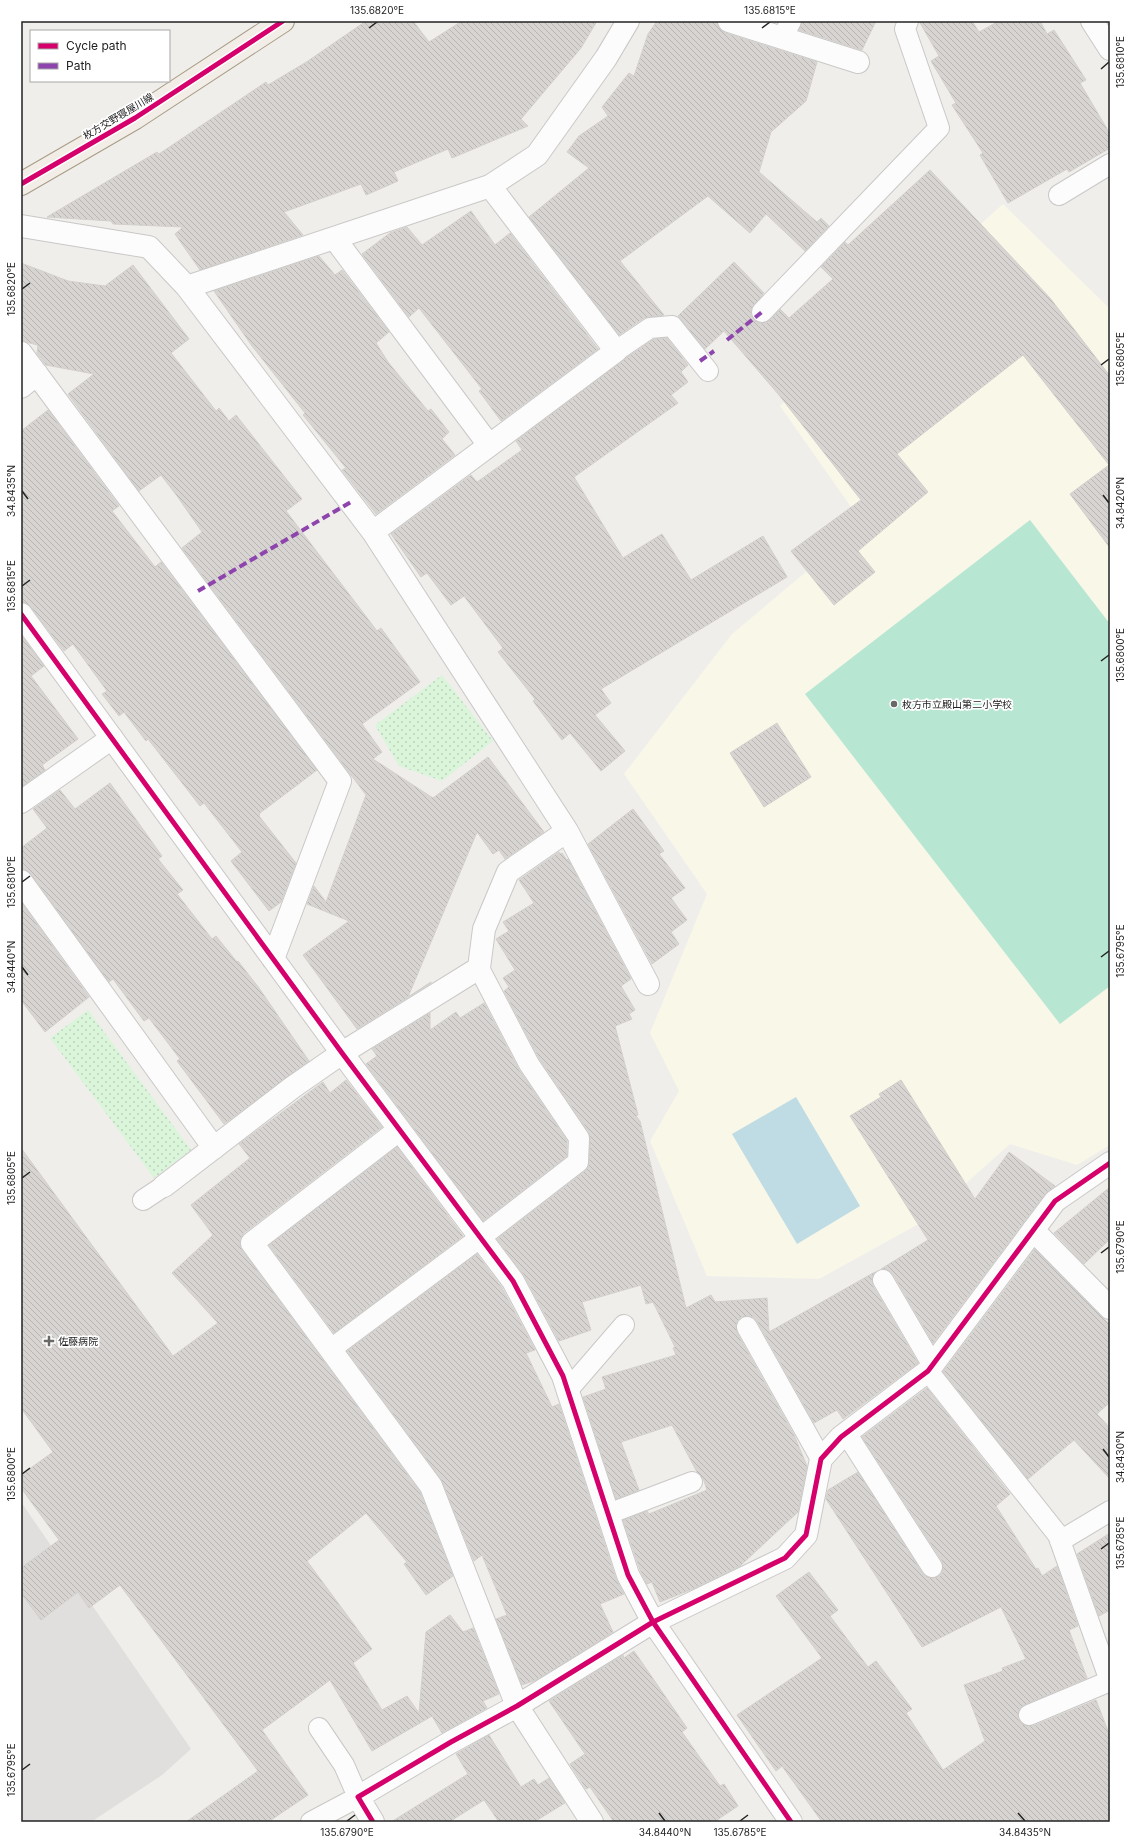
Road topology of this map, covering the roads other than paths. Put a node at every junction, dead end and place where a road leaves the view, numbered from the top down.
1 (284, 21) edge
2 (628, 21) edge
3 (729, 21) edge
4 (908, 21) edge
5 (1092, 21) edge
6 (786, 29) edge
7 (1110, 49) edge
8 (858, 62) dead end
9 (1110, 164) edge
10 (21, 184) edge
11 (490, 186) junction
12 (1060, 195) dead end
13 (21, 226) edge
14 (335, 239) junction
15 (187, 287) junction
16 (762, 312) dead end
17 (616, 351) junction
18 (21, 353) edge
19 (708, 371) dead end
20 (29, 380) edge
21 (489, 445) junction
22 (373, 532) junction
23 (21, 614) edge
24 (112, 738) junction
25 (21, 802) edge
26 (567, 831) junction
27 (21, 880) edge
28 (273, 959) junction
29 (479, 968) junction
30 (648, 984) dead end
31 (342, 1053) junction
32 (399, 1130) junction
33 (214, 1148) junction
34 (1110, 1163) edge
35 (164, 1186) joint
36 (143, 1200) dead end
37 (1033, 1230) junction
38 (481, 1237) junction
39 (883, 1280) dead end
40 (1110, 1308) edge
41 (624, 1325) dead end
42 (747, 1327) dead end
43 (331, 1349) junction
44 (930, 1367) junction
45 (568, 1391) junction
46 (846, 1433) junction
47 (821, 1458) junction
48 (692, 1482) dead end
49 (1110, 1511) edge
50 (608, 1514) junction
51 (1060, 1541) junction
52 (932, 1567) dead end
53 (653, 1622) junction
54 (1110, 1681) edge
55 (517, 1706) junction
56 (1029, 1715) dead end
57 (319, 1728) dead end
58 (358, 1797) junction
59 (311, 1822) edge
60 (373, 1822) edge
61 (592, 1822) edge
62 (791, 1822) edge

1 - 10 main road, 枚方交野寝屋川線
2 - 11 street
3 - 6 street
4 - 16 lane
5 - 7 street
6 - 8 street
9 - 12 lane
11 - 14 street
11 - 17 street
13 - 15 street
14 - 15 street
14 - 21 street
15 - 22 street
17 - 19 lane
17 - 21 street
18 - 20 street
20 - 28 street
21 - 22 street
22 - 26 street
23 - 24 street
24 - 25 street
24 - 28 street
26 - 29 street
26 - 30 street
27 - 33 street
28 - 31 street
29 - 31 street
29 - 38 lane
31 - 32 street
31 - 33 street
32 - 38 street
32 - 43 street
33 - 35 street
34 - 37 street
35 - 36 lane
37 - 40 street
37 - 44 street
38 - 43 lane
38 - 45 street
39 - 44 lane
41 - 45 lane
42 - 47 lane
43 - 55 street
44 - 46 street
44 - 51 lane
45 - 50 street
46 - 47 street
46 - 52 lane
47 - 53 street
48 - 50 lane
49 - 51 lane
50 - 53 street
51 - 54 lane
53 - 55 street
53 - 62 street
54 - 56 lane
55 - 58 street
55 - 61 street
57 - 58 lane
58 - 59 lane
58 - 60 street

